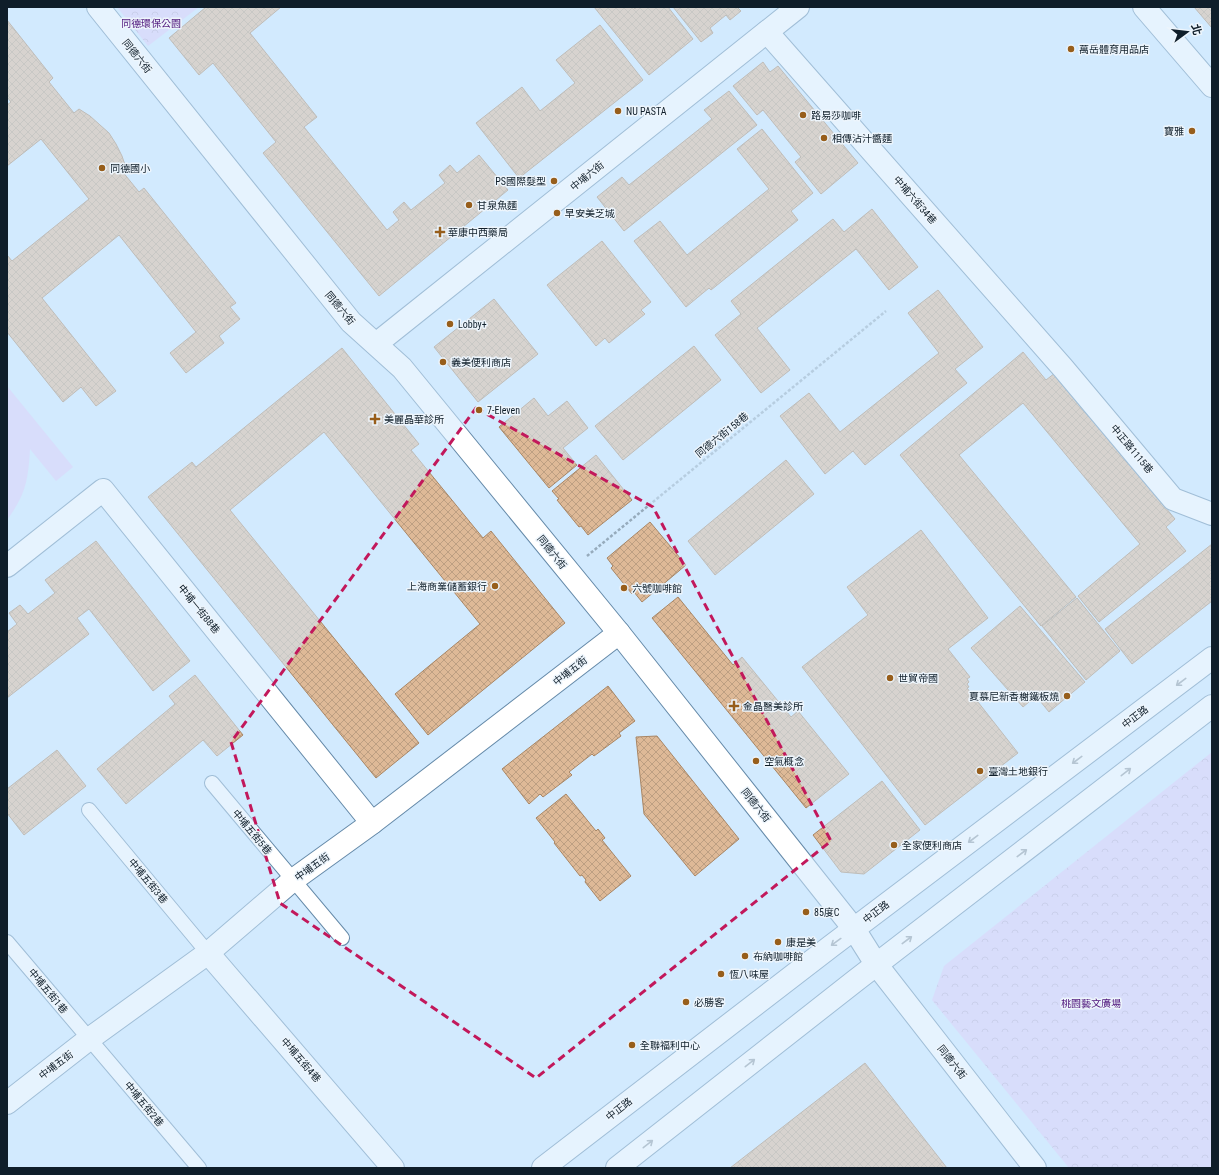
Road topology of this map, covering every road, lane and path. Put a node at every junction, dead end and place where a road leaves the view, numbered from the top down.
1 (98, 7) edge
2 (798, 7) edge
3 (1144, 7) edge
4 (767, 32) junction
5 (1212, 86) edge
6 (886, 311) dead end
7 (376, 344) junction
8 (1063, 368) joint
9 (1212, 514) edge
10 (7, 566) edge
11 (568, 572) junction
12 (619, 633) junction
13 (1212, 658) edge
14 (1212, 706) edge
15 (212, 783) dead end
16 (89, 810) dead end
17 (372, 823) junction
18 (293, 880) junction
19 (854, 929) junction
20 (342, 938) dead end
21 (7, 942) edge
22 (208, 953) junction
23 (876, 964) junction
24 (90, 1040) junction
25 (7, 1103) edge
26 (199, 1168) edge
27 (393, 1168) edge
28 (542, 1168) edge
29 (617, 1168) edge
30 (1035, 1168) edge

1 - 7 street, 同德六街
2 - 4 street, 中埔六街
3 - 5 street
4 - 7 street, 中埔六街
4 - 8 street, 中埔六街34巷
6 - 11 path, 同德六街158巷
7 - 11 street, 同德六街
8 - 9 street, 中正路1115巷
10 - 17 street, 中埔一街88巷
11 - 12 street, 同德六街
12 - 17 street, 中埔五街
12 - 19 street, 同德六街
13 -> 19 street, 中正路
23 -> 14 street
15 - 18 lane, 中埔五街5巷
16 - 22 lane, 中埔五街3巷
17 - 18 street, 中埔五街
18 - 20 lane, 中埔五街5巷
18 - 22 street, 中埔五街
19 - 23 street, 同德六街
19 -> 28 street, 中正路
21 - 24 lane, 中埔五街1巷
22 - 24 street, 中埔五街
22 - 27 street, 中埔五街4巷
29 -> 23 street
23 - 30 street, 同德六街
24 - 25 street, 中埔五街
24 - 26 lane, 中埔五街2巷

